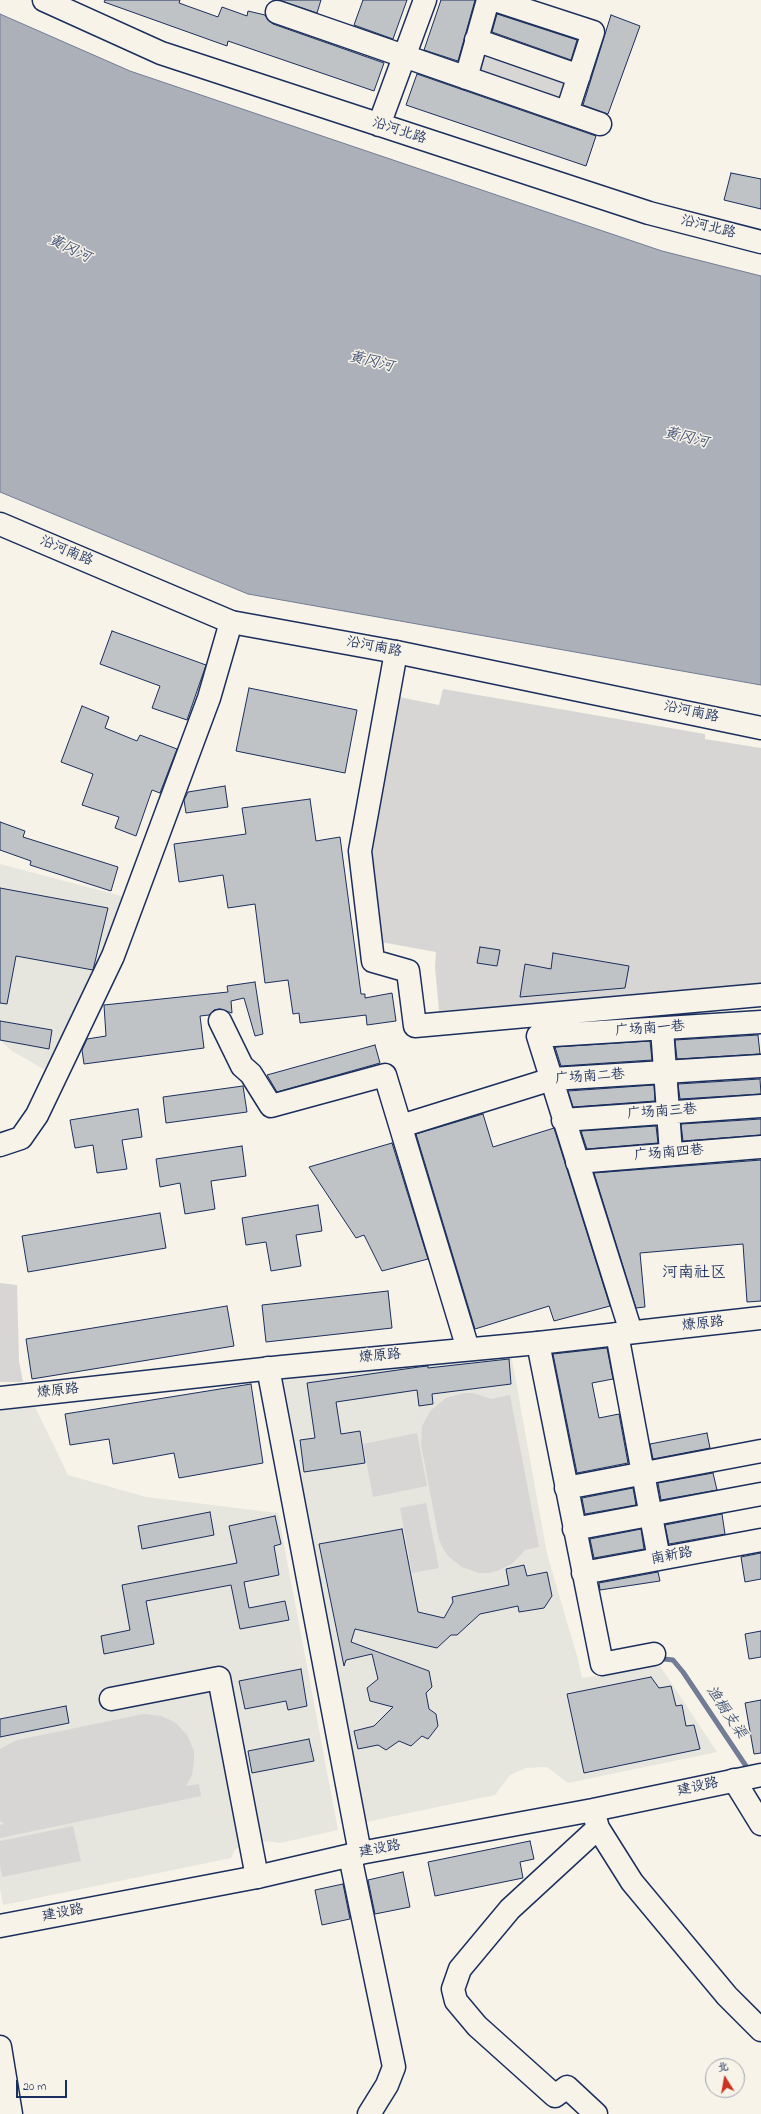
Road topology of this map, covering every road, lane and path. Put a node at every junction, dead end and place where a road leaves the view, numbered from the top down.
1 (44, 0) edge
2 (425, 0) edge
3 (488, 0) edge
4 (495, 0) edge
5 (277, 12) dead end
6 (476, 40) junction
7 (404, 57) junction
8 (579, 76) junction
9 (466, 78) junction
10 (567, 112) junction
11 (600, 124) dead end
12 (379, 125) junction
13 (761, 242) edge
14 (0, 524) edge
15 (231, 622) junction
16 (396, 652) junction
17 (761, 728) edge
18 (761, 995) edge
19 (220, 1021) dead end
20 (761, 1022) edge
21 (662, 1029) junction
22 (761, 1066) edge
23 (665, 1073) junction
24 (552, 1079) junction
25 (761, 1106) edge
26 (668, 1112) junction
27 (563, 1120) junction
28 (401, 1126) junction
29 (0, 1145) edge
30 (761, 1147) edge
31 (671, 1153) junction
32 (577, 1162) junction
33 (761, 1318) edge
34 (624, 1333) junction
35 (538, 1343) junction
36 (468, 1349) junction
37 (268, 1368) junction
38 (0, 1398) edge
39 (761, 1451) edge
40 (643, 1474) junction
41 (566, 1488) junction
42 (761, 1494) edge
43 (651, 1515) junction
44 (574, 1529) junction
45 (761, 1540) edge
46 (659, 1559) junction
47 (583, 1573) junction
48 (654, 1654) dead end
49 (111, 1699) dead end
50 (761, 1775) edge
51 (734, 1780) junction
52 (596, 1819) junction
53 (761, 1824) edge
54 (355, 1855) junction
55 (257, 1877) junction
56 (0, 1926) edge
57 (761, 2030) edge
58 (0, 2047) edge
59 (11, 2114) edge
60 (369, 2114) edge
61 (596, 2114) edge

1 - 12 street, 沿河北路
2 - 7 street
3 - 6 street
4 - 8 street
5 - 7 street
6 - 8 street
6 - 9 street
7 - 9 street
7 - 12 street
8 - 10 street
9 - 10 street
10 - 11 street
12 - 13 street, 沿河北路
14 - 15 street, 沿河南路
15 - 16 street, 沿河南路
15 - 29 street
16 - 17 street, 沿河南路
16 - 18 street
19 - 28 street
20 - 21 street, 广场南一巷
21 - 23 street
21 - 24 street, 广场南一巷
22 - 23 street, 广场南二巷
23 - 24 street, 广场南二巷
23 - 26 street
24 - 27 street
24 - 28 street, 广场南二巷
25 - 26 street, 广场南三巷
26 - 27 street, 广场南三巷
26 - 31 street
27 - 32 street
28 - 36 street
30 - 31 street, 广场南四巷
31 - 32 street, 广场南四巷
32 - 34 street
33 - 34 street, 燎原路
34 - 35 street, 燎原路
34 - 40 street
35 - 36 street, 燎原路
35 - 41 street
36 - 37 street, 燎原路
37 - 38 street, 燎原路
37 - 54 street
39 - 40 street
40 - 41 street
40 - 43 street
41 - 44 street
42 - 43 street
43 - 44 street
43 - 46 street
44 - 47 street
45 - 46 street, 南新路
46 - 47 street, 南新路
47 - 48 street
49 - 55 street
50 - 51 street, 建设路
51 - 52 street, 建设路
51 - 53 street
52 - 54 street, 建设路
52 - 57 street
52 - 61 street
54 - 55 street, 建设路
54 - 60 street
55 - 56 street, 建设路
58 - 59 street

